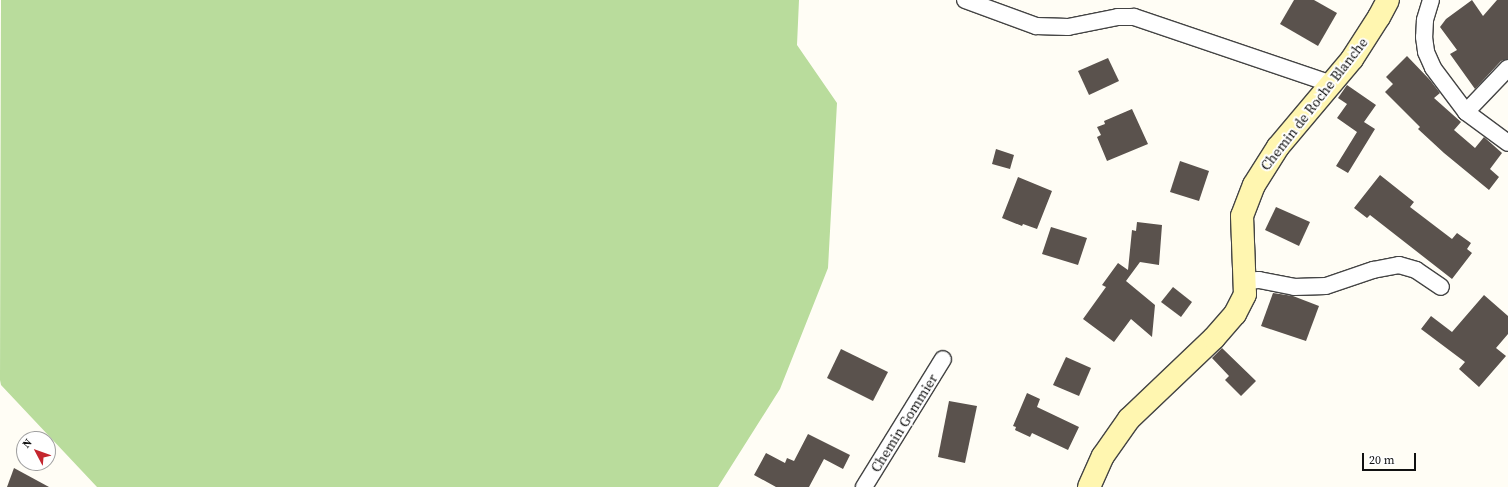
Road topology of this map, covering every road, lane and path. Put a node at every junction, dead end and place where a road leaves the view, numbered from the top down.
1 (965, 0) edge
2 (1388, 0) edge
3 (1431, 0) edge
4 (1508, 68) edge
5 (1332, 84) junction
6 (1466, 112) junction
7 (1508, 143) edge
8 (1245, 281) junction
9 (1441, 287) dead end
10 (943, 359) dead end
11 (864, 487) edge
12 (1089, 487) edge

1 - 5 street
2 - 5 main road, Chemin de Roche Blanche
3 - 6 street
4 - 6 street
5 - 8 main road, Chemin de Roche Blanche
6 - 7 street
8 - 9 street
8 - 12 main road, Chemin de Roche Blanche
10 - 11 street, Chemin Gommier

